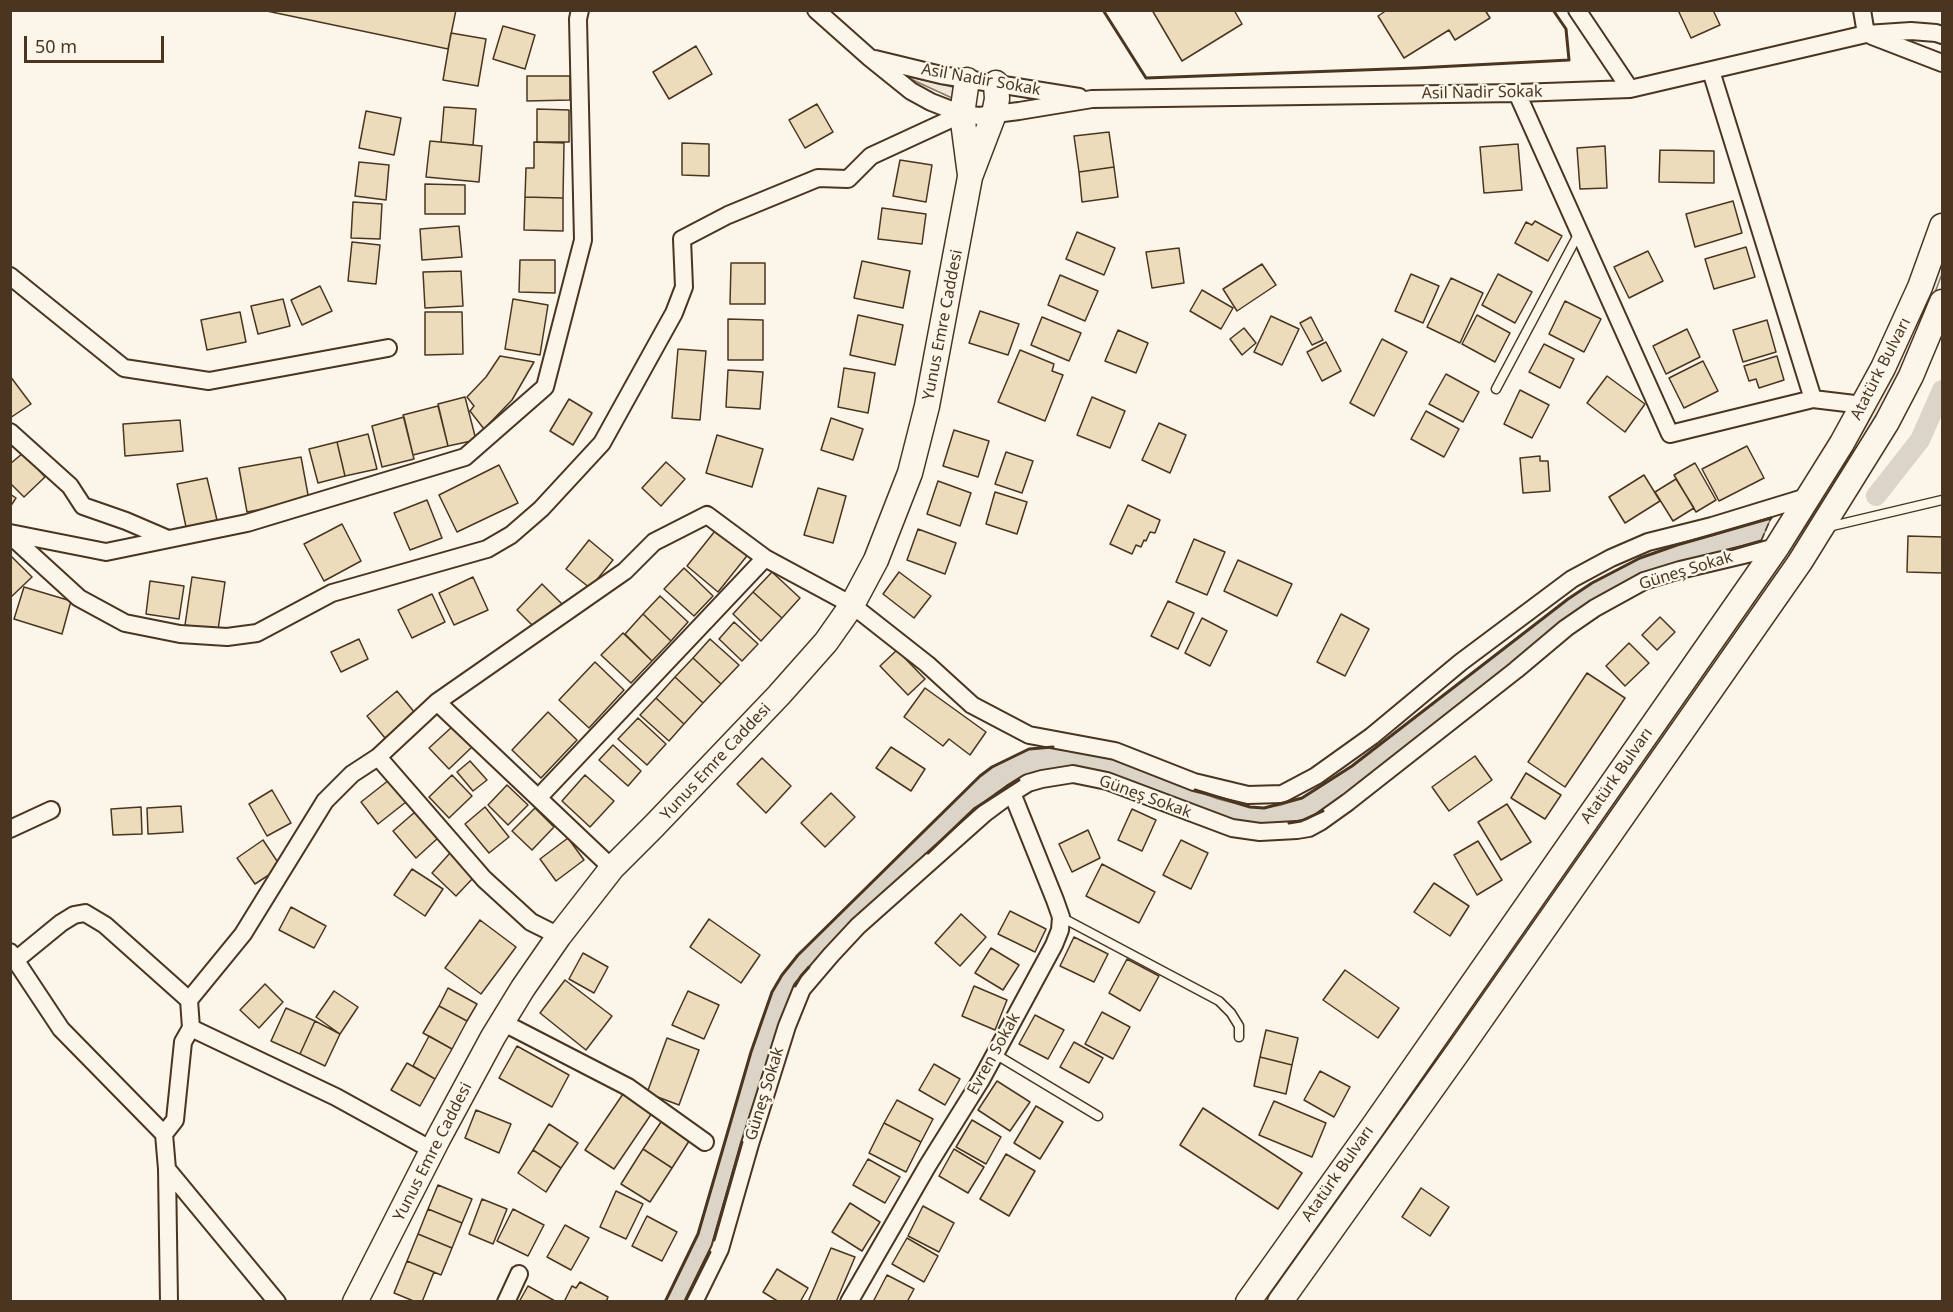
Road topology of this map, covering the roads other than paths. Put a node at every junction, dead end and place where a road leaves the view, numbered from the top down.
1 (580, 10) edge
2 (816, 10) edge
3 (1577, 10) edge
4 (1862, 10) edge
5 (1866, 34) junction
6 (1942, 35) edge
7 (870, 58) junction
8 (1942, 63) edge
9 (1711, 71) junction
10 (967, 80) junction
11 (996, 83) junction
12 (1630, 89) junction
13 (1517, 93) junction
14 (1092, 99) junction
15 (962, 114) junction
16 (994, 114) junction
17 (970, 177) junction
18 (1942, 226) edge
19 (1579, 232) junction
20 (10, 276) edge
21 (1942, 302) edge
22 (388, 348) dead end
23 (1496, 388) dead end
24 (1813, 399) junction
25 (1863, 405) junction
26 (10, 432) edge
27 (1810, 496) junction
28 (1942, 500) edge
29 (1822, 529) junction
30 (10, 534) edge
31 (168, 539) junction
32 (1777, 547) junction
33 (765, 558) junction
34 (852, 605) junction
35 (437, 702) junction
36 (378, 757) junction
37 (1012, 793) junction
38 (539, 797) junction
39 (51, 810) dead end
40 (10, 829) edge
41 (612, 868) junction
42 (1060, 917) junction
43 (559, 936) junction
44 (14, 956) edge
45 (189, 1000) junction
46 (502, 1022) junction
47 (191, 1028) junction
48 (1239, 1037) dead end
49 (995, 1054) junction
50 (1098, 1116) dead end
51 (164, 1134) junction
52 (705, 1142) dead end
53 (432, 1150) junction
54 (167, 1169) junction
55 (519, 1274) dead end
56 (169, 1302) edge
57 (277, 1302) edge
58 (355, 1302) edge
59 (506, 1302) edge
60 (694, 1302) edge
61 (849, 1302) edge
62 (1248, 1302) edge
63 (1280, 1302) edge

1 - 31 street
2 - 7 street, Asil Nadir Sokak
3 - 12 street
4 - 5 street
5 - 6 street, Asil Nadir Sokak
5 - 8 street
5 - 9 street, Asil Nadir Sokak
7 - 10 street, Asil Nadir Sokak
7 - 15 street, Asil Nadir Sokak
9 - 12 street, Asil Nadir Sokak
9 - 24 street
10 - 11 street, Asil Nadir Sokak
10 - 15 main road, Yunus Emre Caddesi
11 - 14 street, Asil Nadir Sokak
11 - 16 main road, Yunus Emre Caddesi
12 - 13 street, Asil Nadir Sokak
13 - 14 street, Asil Nadir Sokak
13 - 19 street
14 - 16 street, Asil Nadir Sokak
15 - 16 street, Asil Nadir Sokak
15 - 17 main road, Yunus Emre Caddesi
15 - 30 street
16 - 17 main road, Yunus Emre Caddesi
17 - 34 main road, Yunus Emre Caddesi
18 - 25 main road, Atatürk Bulvarı
19 - 23 lane
19 - 24 street
20 - 22 street
21 - 29 main road, Atatürk Bulvarı
24 - 25 street
25 - 27 main road, Atatürk Bulvarı
26 - 31 street
27 - 32 main road, Atatürk Bulvarı
27 - 34 street
28 - 29 lane
29 - 63 main road, Atatürk Bulvarı
30 - 31 street
32 - 37 street, Güneş Sokak
32 - 62 main road, Atatürk Bulvarı
33 - 34 street
33 - 35 street
33 - 38 street
34 - 41 main road, Yunus Emre Caddesi
35 - 36 street
35 - 38 street
36 - 43 street
36 - 45 street
37 - 42 street
37 - 60 street, Güneş Sokak
38 - 41 street
39 - 40 street
41 - 43 main road, Yunus Emre Caddesi
42 - 48 lane
42 - 49 street, Evren Sokak
43 - 46 main road, Yunus Emre Caddesi
44 - 45 street
44 - 51 street
45 - 47 street
46 - 52 street
46 - 53 main road, Yunus Emre Caddesi
47 - 51 street
47 - 53 street
49 - 50 lane
49 - 61 street, Evren Sokak
51 - 54 street
53 - 58 main road, Yunus Emre Caddesi
54 - 56 street
54 - 57 street
55 - 59 street

